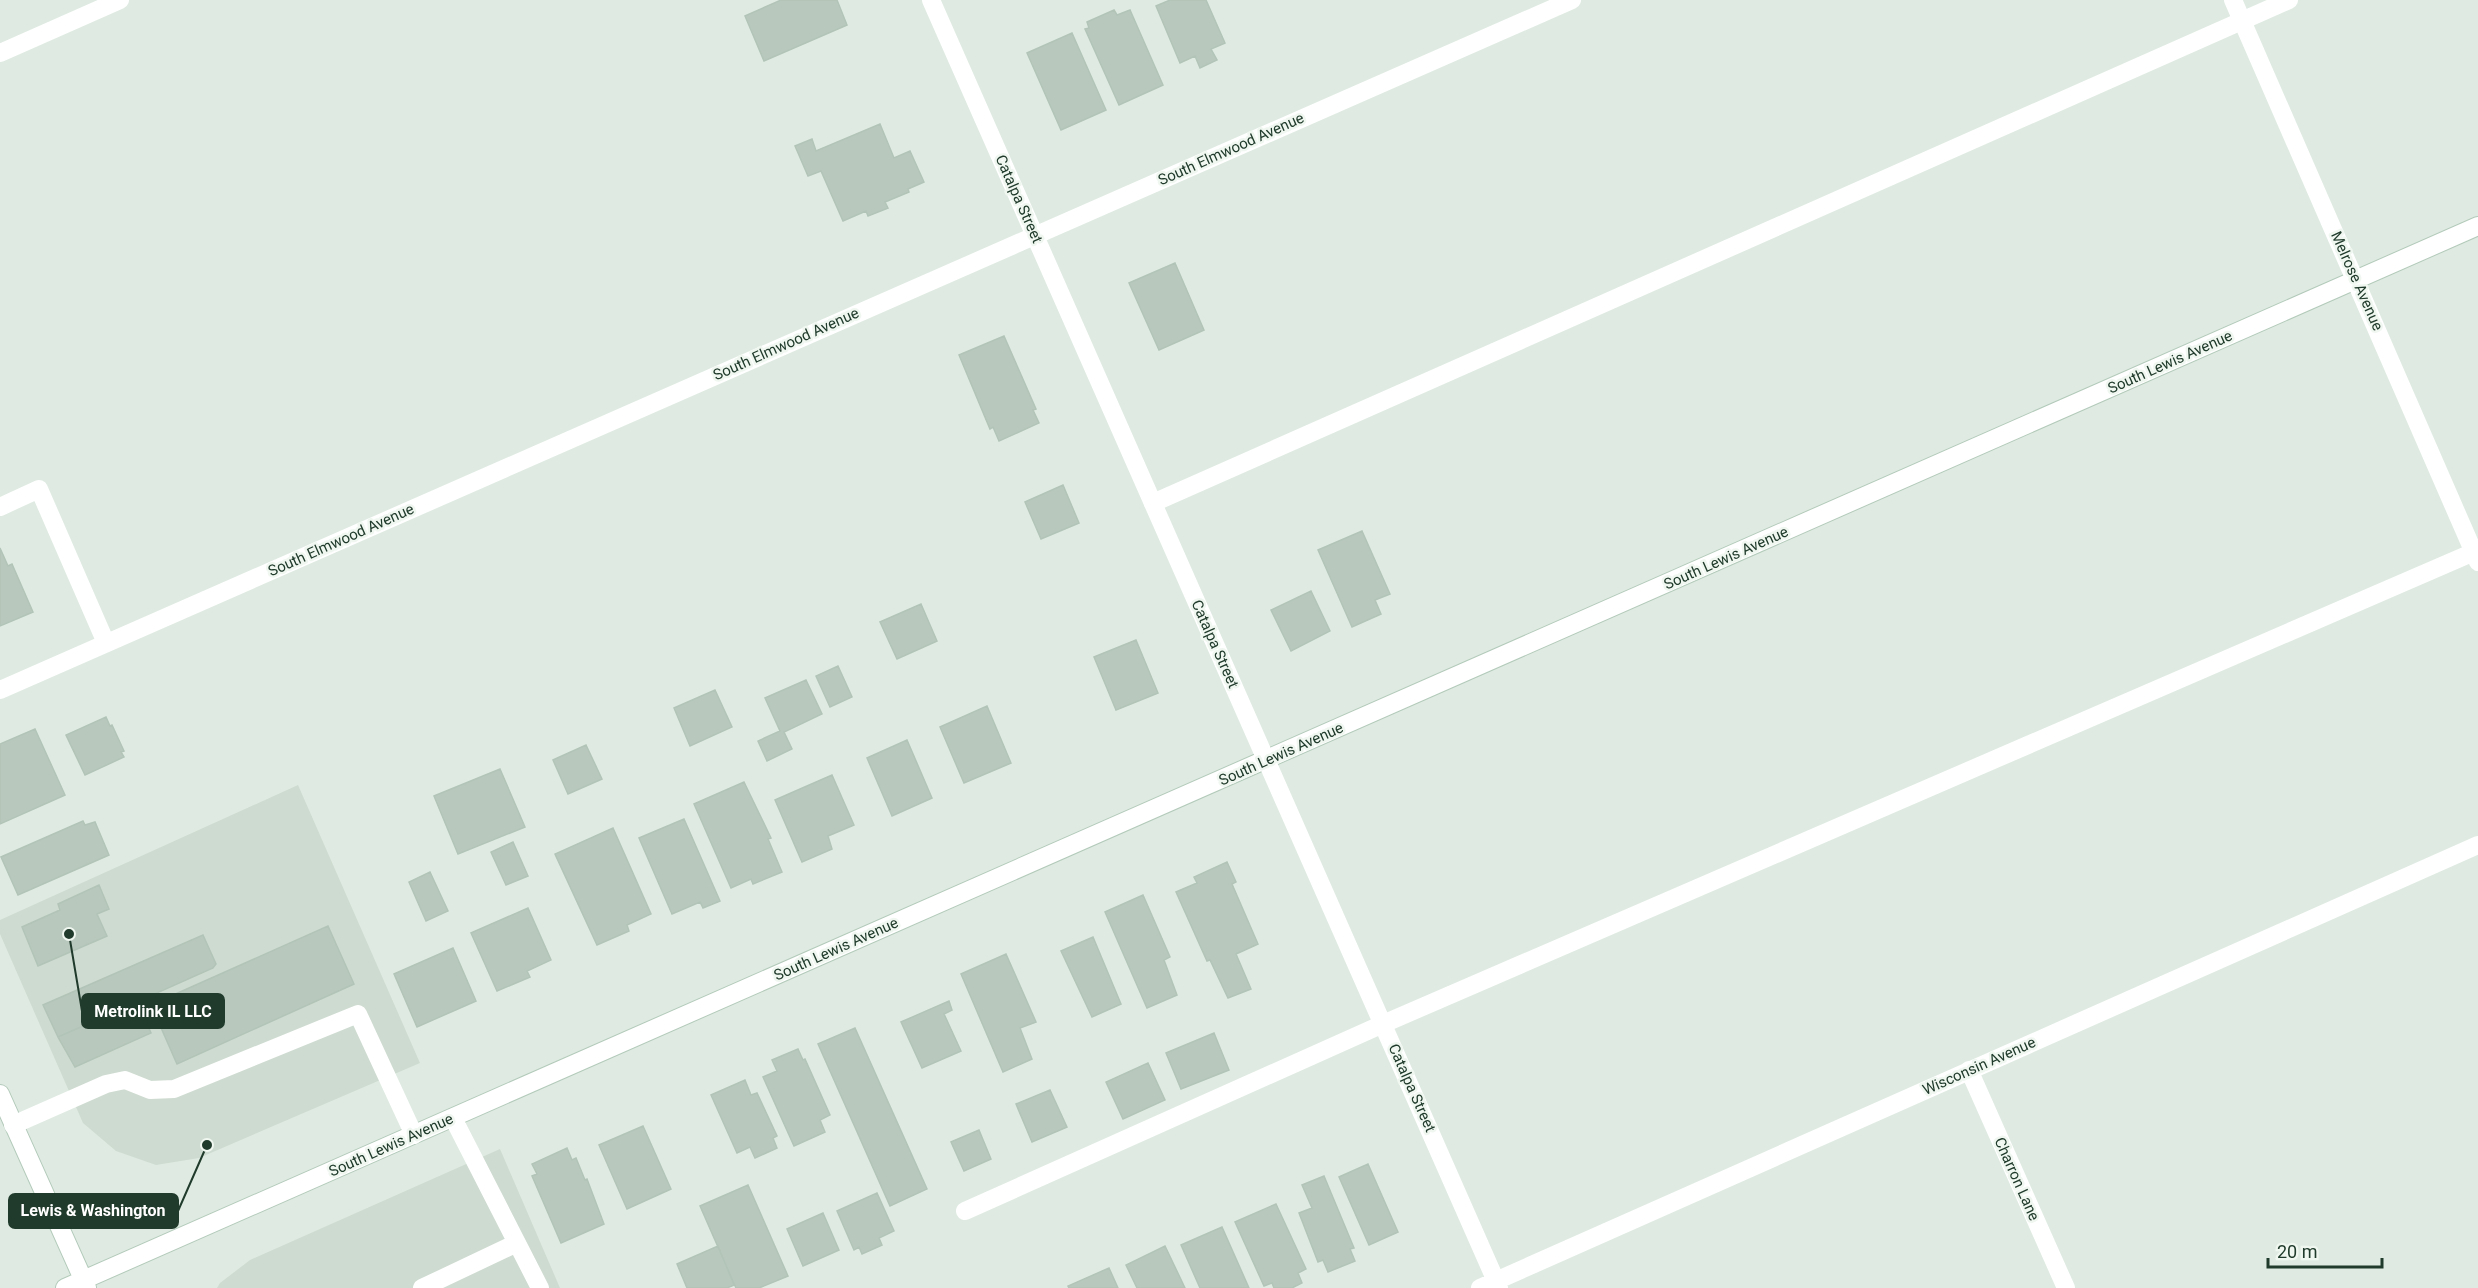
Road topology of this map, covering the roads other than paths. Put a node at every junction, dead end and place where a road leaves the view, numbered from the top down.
1 (120, 0) edge
2 (931, 0) edge
3 (1572, 0) edge
4 (2233, 0) edge
5 (2289, 0) edge
6 (2242, 21) junction
7 (0, 52) edge
8 (2478, 226) edge
9 (1035, 235) junction
10 (2356, 280) junction
11 (1153, 503) junction
12 (0, 507) edge
13 (2476, 557) edge
14 (106, 644) junction
15 (0, 690) edge
16 (1266, 761) junction
17 (2478, 845) edge
18 (1383, 1024) junction
19 (1969, 1070) junction
20 (0, 1094) edge
21 (453, 1118) junction
22 (14, 1125) junction
23 (414, 1135) junction
24 (965, 1211) dead end
25 (517, 1243) junction
26 (85, 1284) edge
27 (1492, 1286) edge
28 (65, 1288) edge
29 (422, 1288) edge
30 (540, 1288) edge
31 (2066, 1288) edge

1 - 7 street
2 - 9 street, Catalpa Street
3 - 9 street, South Elmwood Avenue
4 - 6 street, Melrose Avenue
5 - 6 street
6 - 10 street, Melrose Avenue
6 - 11 street
8 - 10 street, South Lewis Avenue
9 - 11 street, Catalpa Street
9 - 14 street, South Elmwood Avenue
10 - 13 street, Melrose Avenue
10 - 16 street, South Lewis Avenue
11 - 16 street, Catalpa Street
12 - 14 street
13 - 18 street
14 - 15 street, South Elmwood Avenue
16 - 18 street, Catalpa Street
16 - 21 street, South Lewis Avenue
17 - 19 street, Wisconsin Avenue
18 - 24 street
18 - 27 street, Catalpa Street
19 - 27 street, Wisconsin Avenue
19 - 31 street, Charron Lane
20 - 22 street
21 - 23 street, South Lewis Avenue
21 - 25 street
22 - 23 street
22 - 26 street
23 - 26 street, South Lewis Avenue
25 - 29 street
25 - 30 street
26 - 28 street, South Lewis Avenue

